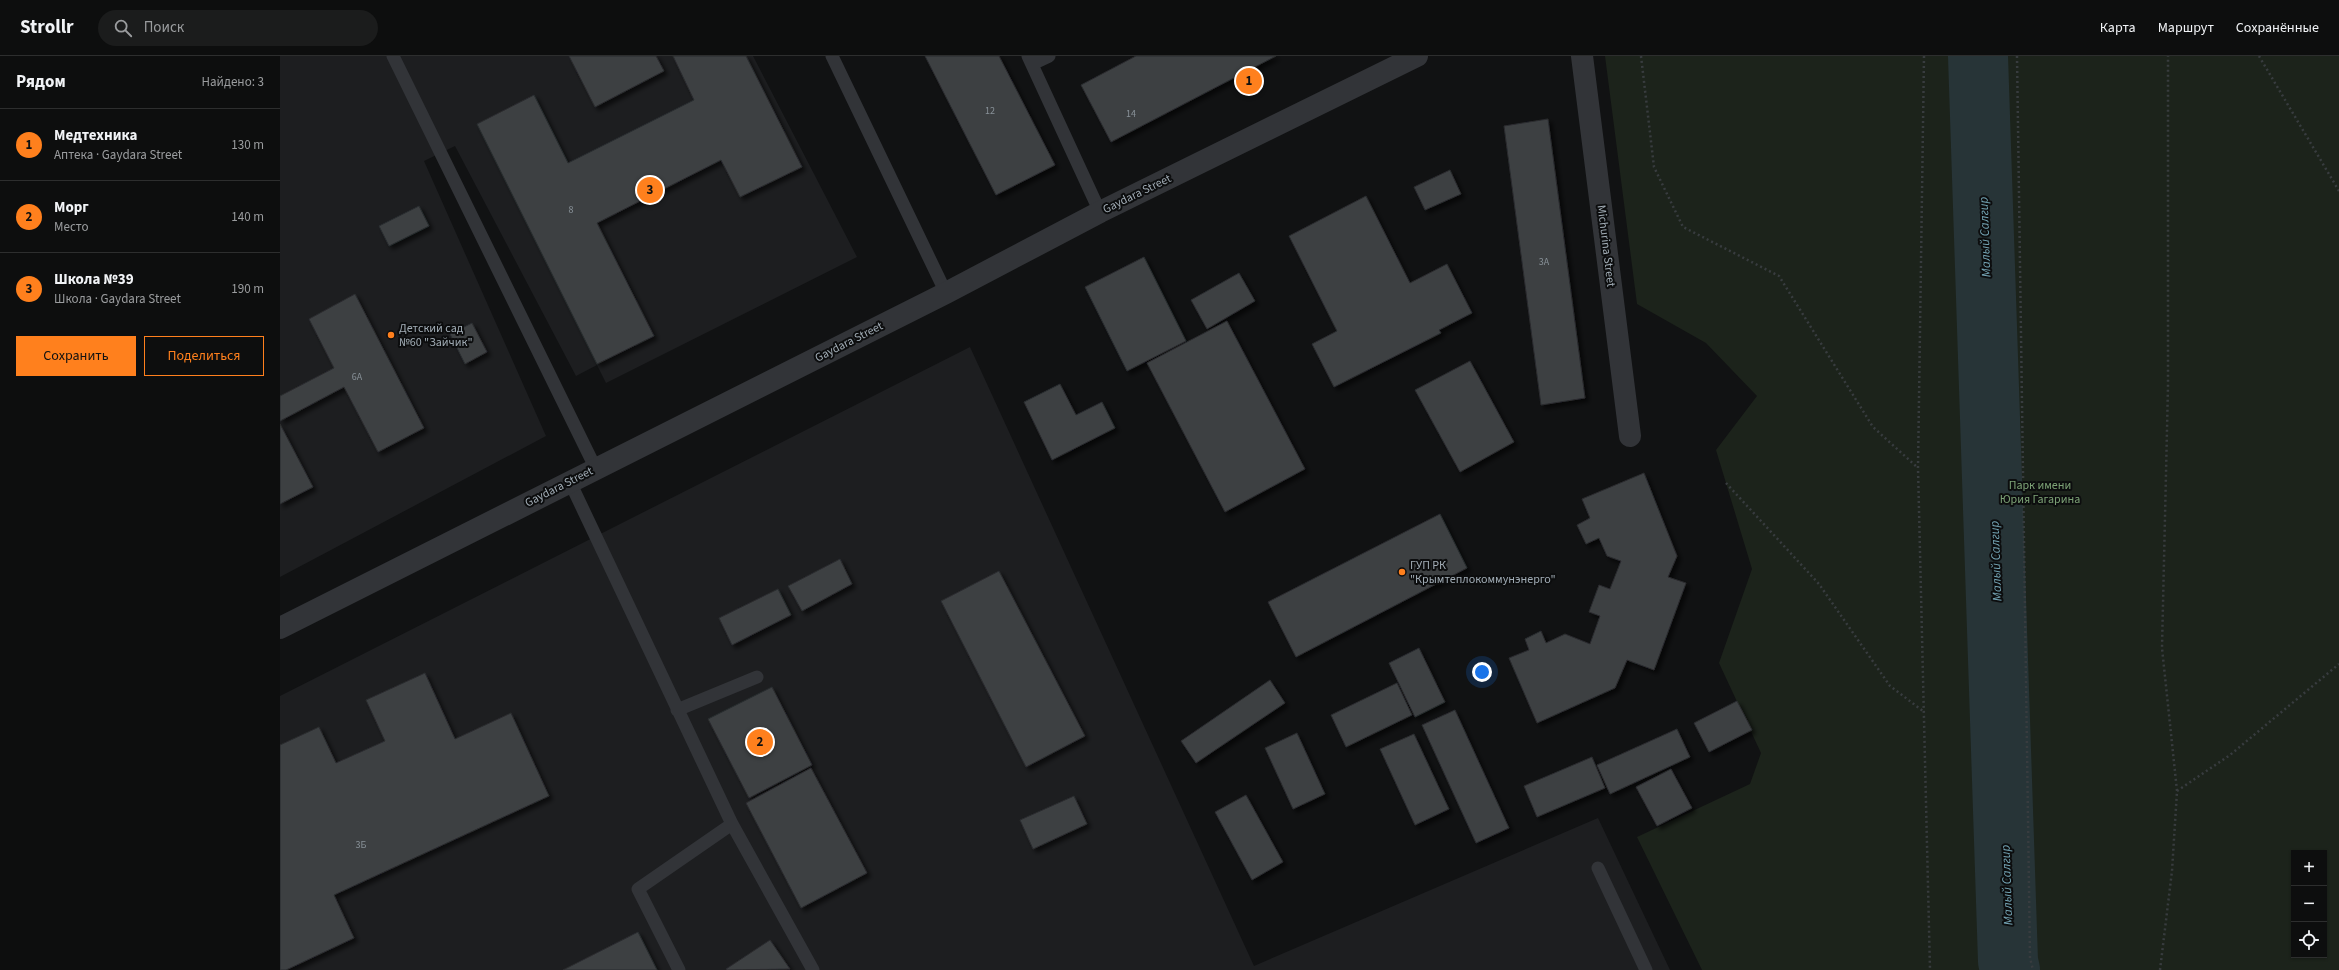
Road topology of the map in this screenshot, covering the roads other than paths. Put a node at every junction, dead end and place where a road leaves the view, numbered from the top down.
1 (393, 56) edge
2 (832, 56) edge
3 (1049, 56) edge
4 (1582, 56) edge
5 (1405, 59) edge
6 (1030, 60) edge
7 (1100, 212) junction
8 (946, 293) junction
9 (1630, 436) dead end
10 (596, 469) junction
11 (570, 482) junction
12 (280, 628) edge
13 (757, 677) dead end
14 (678, 710) junction
15 (732, 824) junction
16 (1598, 868) dead end
17 (1643, 969) edge
18 (680, 970) edge
19 (813, 970) edge

1 - 10 lane
2 - 8 lane
3 - 6 lane
4 - 9 street, Michurina Street
5 - 7 street, Gaydara Street
6 - 7 lane
7 - 8 street, Gaydara Street
8 - 10 street, Gaydara Street
10 - 11 street, Gaydara Street
11 - 12 street, Gaydara Street
11 - 14 lane
13 - 14 lane
14 - 15 lane
15 - 18 lane
15 - 19 lane
16 - 17 lane

